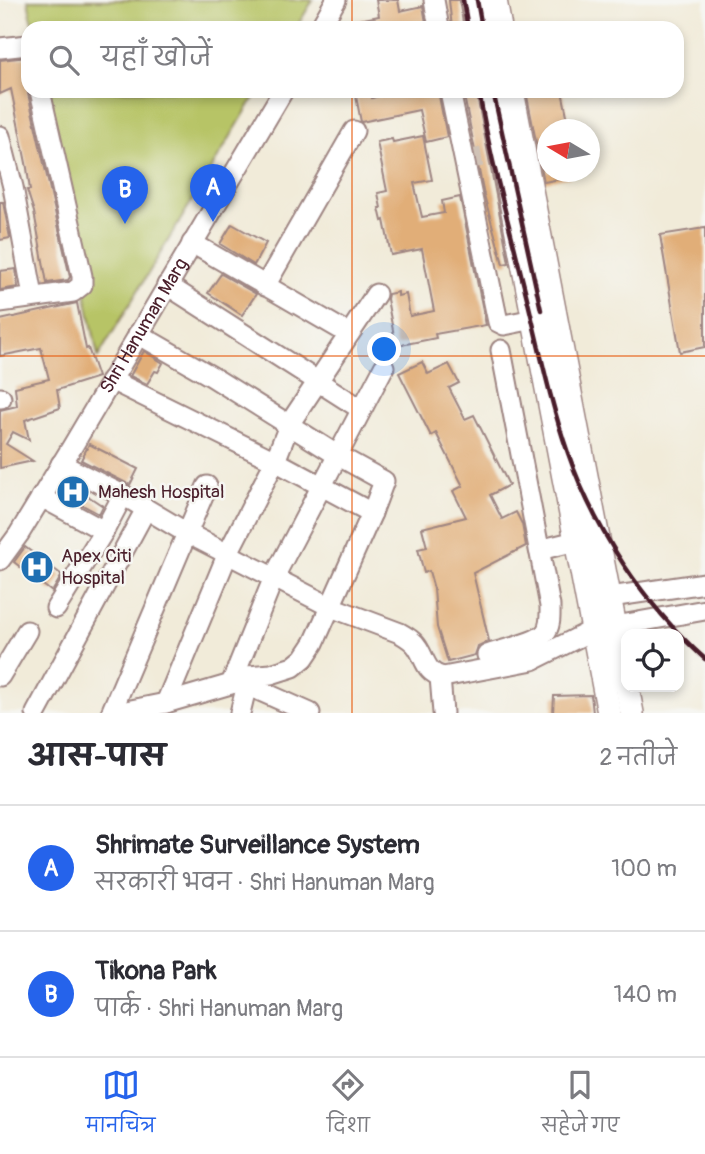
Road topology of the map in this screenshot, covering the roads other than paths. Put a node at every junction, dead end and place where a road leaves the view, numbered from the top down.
1 (336, 0) edge
2 (434, 0) edge
3 (473, 0) edge
4 (495, 0) edge
5 (324, 21) edge
6 (438, 21) edge
7 (477, 21) edge
8 (499, 21) edge
9 (21, 46) edge
10 (0, 48) edge
11 (42, 98) edge
12 (279, 98) edge
13 (451, 98) edge
14 (491, 98) edge
15 (513, 98) edge
16 (354, 131) dead end
17 (0, 136) edge
18 (192, 243) junction
19 (167, 285) junction
20 (265, 286) junction
21 (376, 294) dead end
22 (33, 296) junction
23 (0, 302) edge
24 (534, 319) junction
25 (138, 334) junction
26 (349, 334) junction
27 (501, 350) dead end
28 (384, 367) dead end
29 (111, 380) junction
30 (318, 380) junction
31 (360, 409) junction
32 (290, 424) junction
33 (337, 455) junction
34 (275, 461) junction
35 (61, 464) junction
36 (206, 486) dead end
37 (320, 487) junction
38 (123, 495) junction
39 (41, 497) junction
40 (146, 509) junction
41 (372, 513) junction
42 (104, 531) junction
43 (185, 533) junction
44 (576, 541) junction
45 (539, 550) junction
46 (228, 553) junction
47 (0, 560) edge
48 (274, 577) junction
49 (705, 583) edge
50 (599, 601) junction
51 (331, 607) junction
52 (57, 608) dead end
53 (705, 610) edge
54 (604, 628) junction
55 (27, 631) dead end
56 (487, 654) dead end
57 (621, 673) edge
58 (0, 677) edge
59 (440, 677) junction
60 (242, 682) junction
61 (627, 692) edge
62 (166, 703) junction
63 (121, 712) edge
64 (36, 713) edge
65 (240, 713) edge
66 (310, 713) edge
67 (443, 713) edge
68 (609, 713) edge
69 (632, 713) edge

1 - 5 street
2 - 6 street
3 - 7 main road
4 - 8 main road
9 - 10 street
11 - 22 street
12 - 18 street, Shri Hanuman Marg
13 - 24 street
14 - 24 main road
15 - 50 main road
16 - 20 street
17 - 22 street
18 - 19 street, Shri Hanuman Marg
18 - 20 street
19 - 25 street, Shri Hanuman Marg
19 - 30 street
20 - 26 street
21 - 26 street
22 - 23 street
24 - 44 main road
25 - 29 street, Shri Hanuman Marg
25 - 32 street
26 - 30 street
27 - 45 street
28 - 31 street
29 - 34 street
29 - 35 street, Shri Hanuman Marg
30 - 31 street
30 - 32 street
31 - 33 street
32 - 33 street
32 - 34 street
33 - 37 street
33 - 41 street
34 - 37 street
34 - 46 street
35 - 38 street
35 - 39 street, Shri Hanuman Marg
36 - 43 street
37 - 41 street
37 - 48 street
38 - 40 street
38 - 42 street
39 - 42 street
39 - 47 street, Shri Hanuman Marg
40 - 43 street
40 - 64 street
41 - 51 street
42 - 52 street
43 - 46 street
43 - 63 street
44 - 45 street
44 - 50 main road
45 - 56 street
46 - 48 street
46 - 62 street
48 - 51 street
48 - 60 street
49 - 50 street
50 - 54 main road
51 - 59 street
51 - 60 street
53 - 54 street
54 - 57 main road
54 - 59 street
54 - 68 main road
55 - 58 street
59 - 67 street
60 - 62 street
60 - 65 street
60 - 66 street
61 - 69 main road
62 - 63 street

